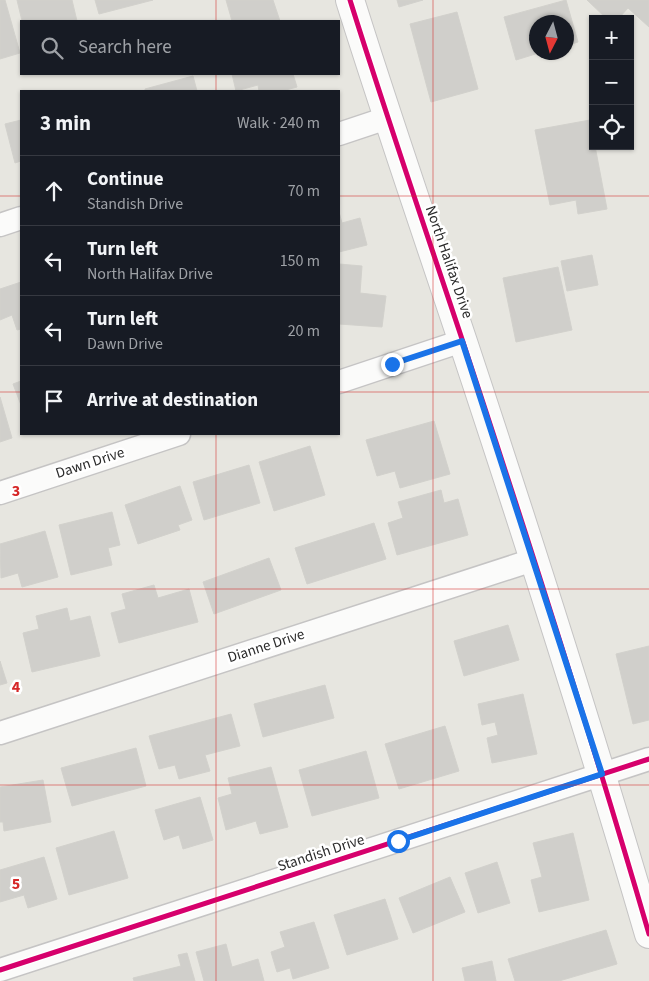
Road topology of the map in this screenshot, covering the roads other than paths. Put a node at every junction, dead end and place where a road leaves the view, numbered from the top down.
1 (350, 0) edge
2 (387, 118) junction
3 (340, 134) edge
4 (20, 218) edge
5 (0, 225) edge
6 (462, 341) junction
7 (340, 382) edge
8 (177, 435) edge
9 (0, 492) edge
10 (533, 560) junction
11 (0, 733) edge
12 (649, 759) edge
13 (602, 774) junction
14 (649, 934) edge
15 (0, 970) edge

1 - 2 street, North Halifax Drive
2 - 3 street
2 - 6 street, North Halifax Drive
4 - 5 street
6 - 7 street
6 - 10 street, North Halifax Drive
8 - 9 street, Dawn Drive
10 - 11 street, Dianne Drive
10 - 13 street, North Halifax Drive
12 - 13 street, Standish Drive
13 - 14 street, North Halifax Drive
13 - 15 street, Standish Drive

